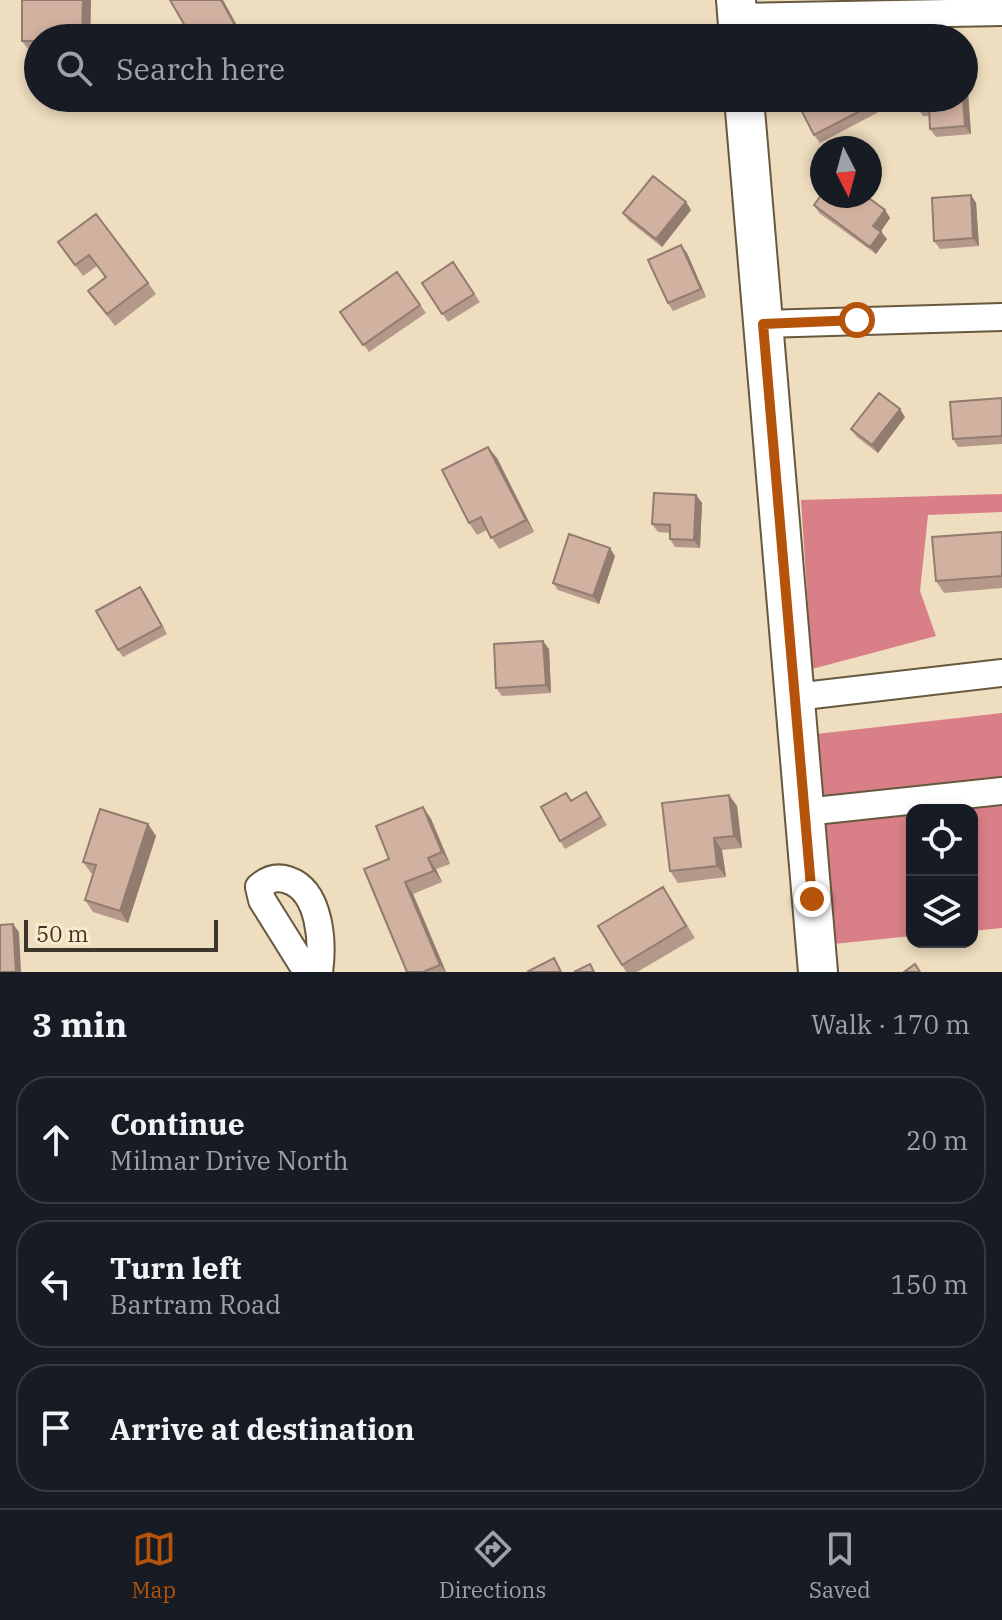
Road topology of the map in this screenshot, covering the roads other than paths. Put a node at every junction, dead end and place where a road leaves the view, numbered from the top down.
1 (1002, 12) edge
2 (738, 18) edge
3 (745, 112) edge
4 (1002, 317) edge
5 (763, 324) junction
6 (1002, 673) edge
7 (795, 697) junction
8 (1002, 791) edge
9 (805, 812) junction
10 (810, 967) edge
11 (307, 972) edge
12 (319, 972) edge

1 - 2 street
3 - 5 street
4 - 5 street
5 - 7 street
6 - 7 street
7 - 9 street
8 - 9 street
9 - 10 street
11 - 12 street

